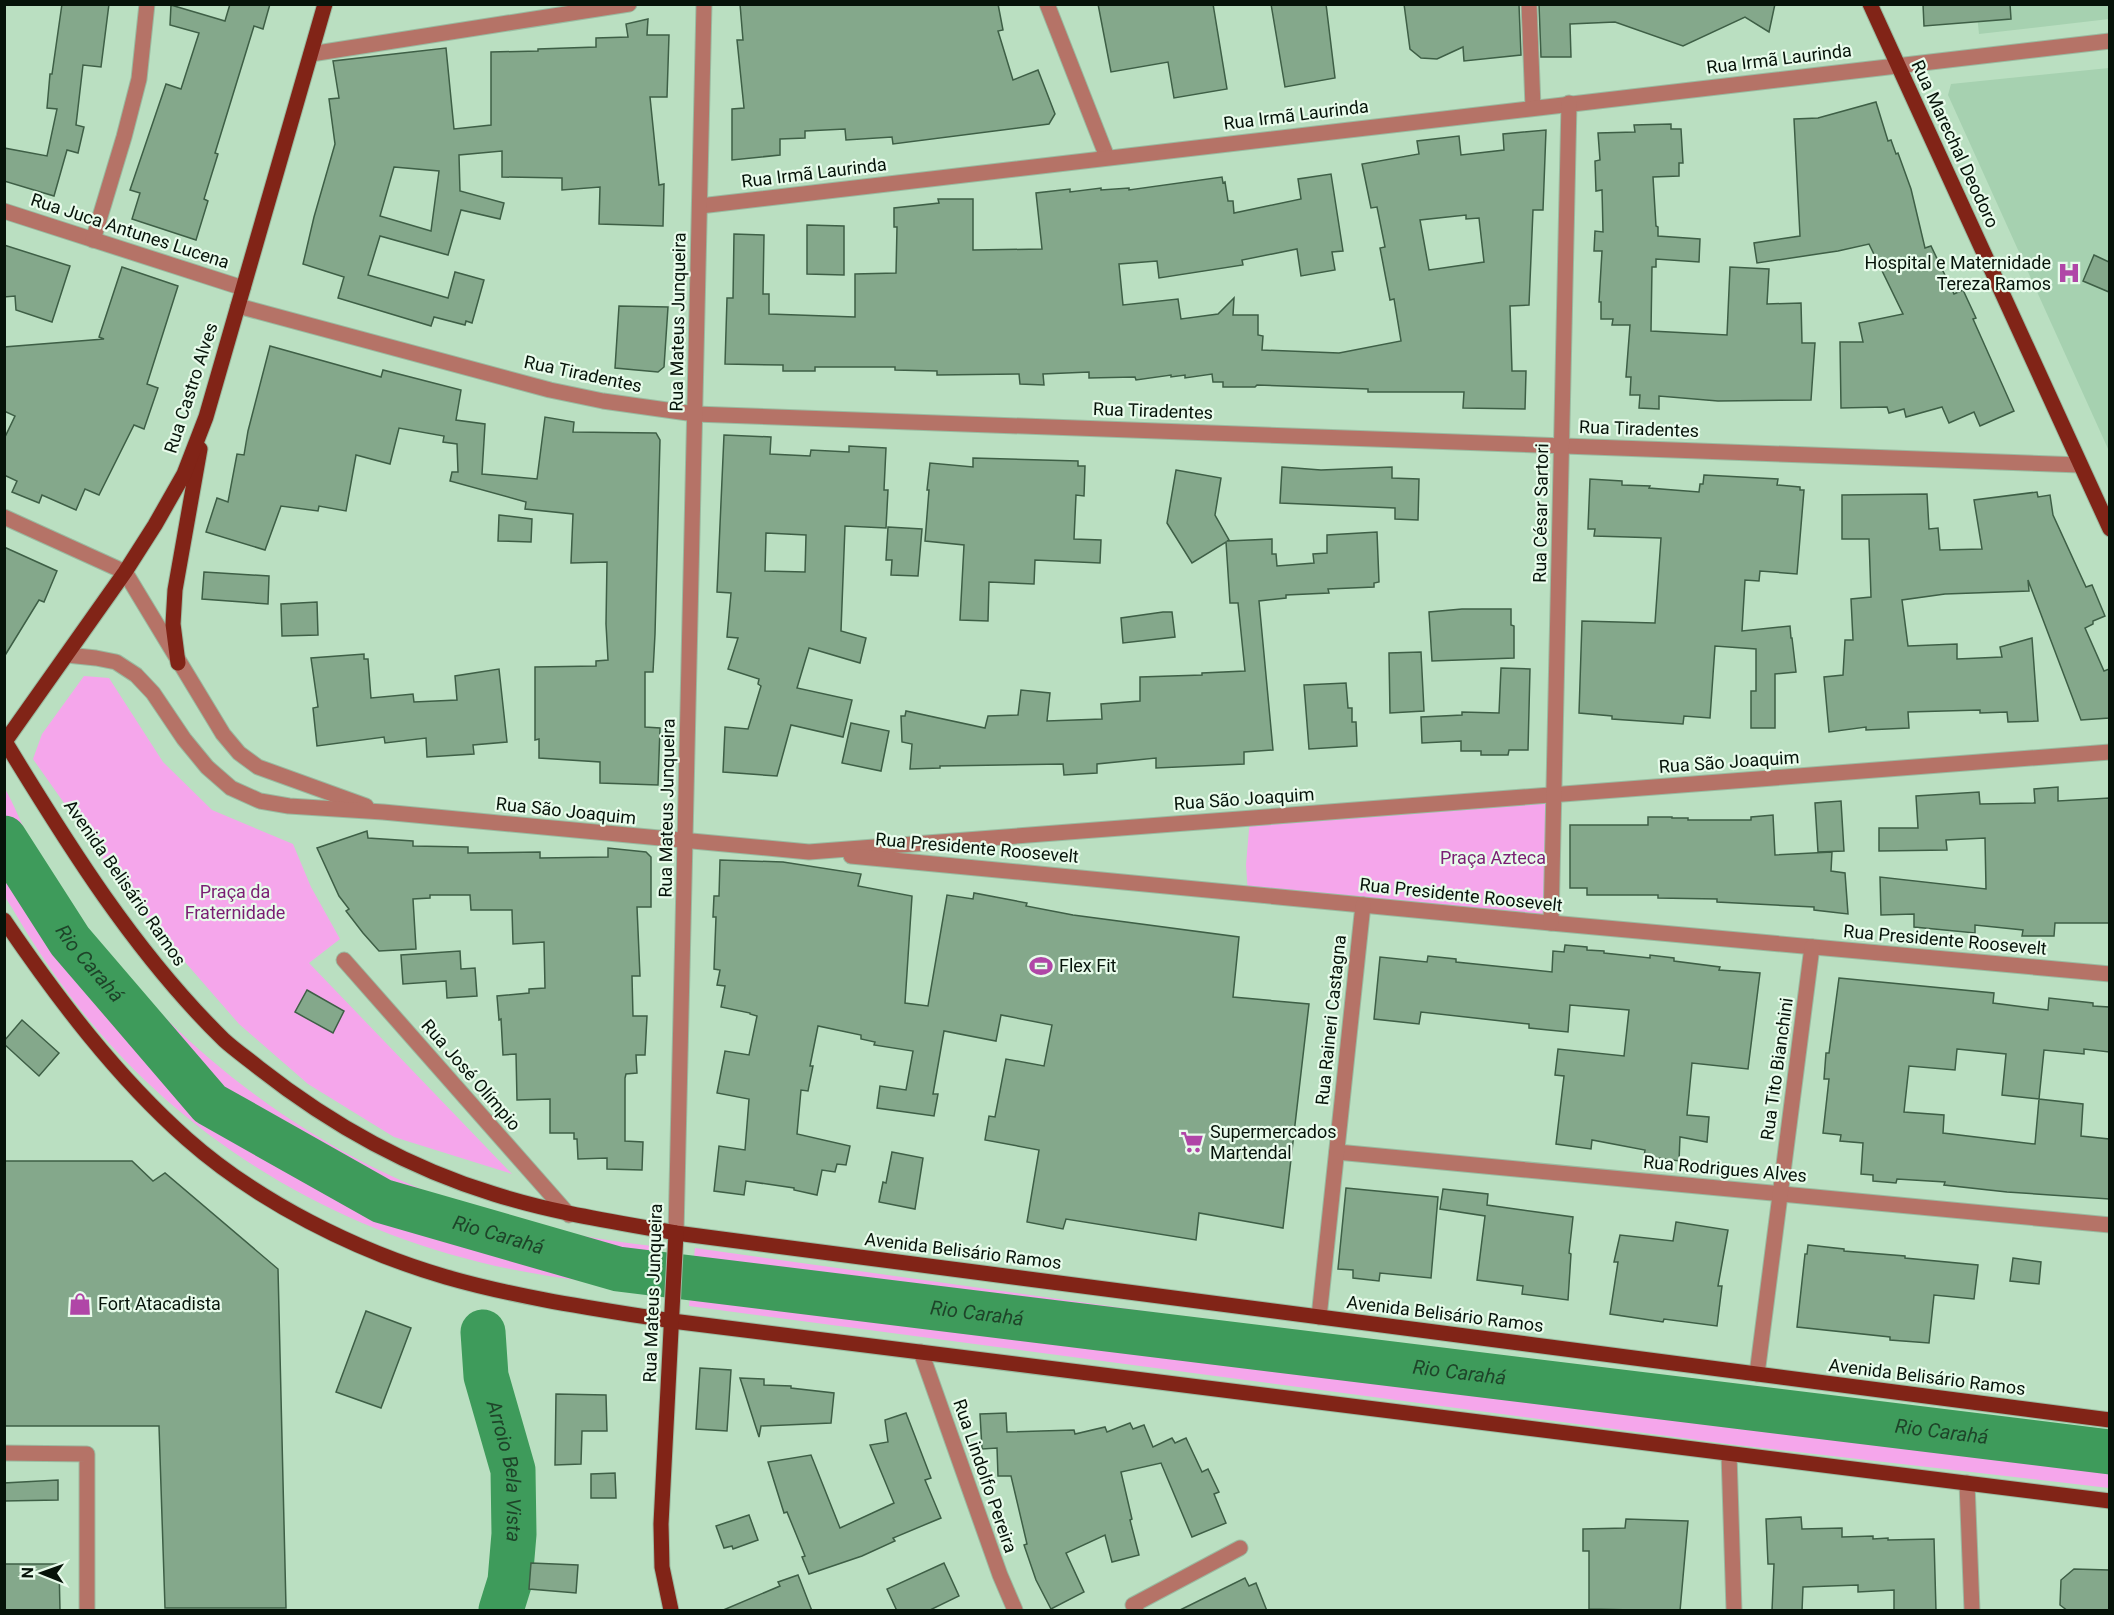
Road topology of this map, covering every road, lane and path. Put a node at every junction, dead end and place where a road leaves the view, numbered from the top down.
1 (147, 4) edge
2 (325, 4) edge
3 (629, 4) edge
4 (704, 4) edge
5 (1047, 4) edge
6 (1529, 4) edge
7 (1870, 4) edge
8 (2109, 41) edge
9 (311, 54) junction
10 (1898, 65) junction
11 (1569, 103) junction
12 (1533, 107) junction
13 (1107, 157) junction
14 (700, 206) junction
15 (4, 211) edge
16 (93, 240) junction
17 (243, 288) junction
18 (238, 306) junction
19 (695, 414) junction
20 (206, 417) junction
21 (1562, 446) junction
22 (2080, 465) junction
23 (4, 517) edge
24 (2109, 529) edge
25 (125, 572) junction
26 (67, 655) junction
27 (178, 663) junction
28 (5, 742) edge
29 (2109, 752) edge
30 (1554, 795) junction
31 (383, 812) junction
32 (685, 842) junction
33 (809, 852) junction
34 (1363, 905) junction
35 (4, 921) edge
36 (1551, 924) junction
37 (1812, 947) junction
38 (344, 960) dead end
39 (2109, 974) edge
40 (1337, 1152) junction
41 (1780, 1194) junction
42 (569, 1215) junction
43 (2109, 1225) edge
44 (676, 1233) junction
45 (1319, 1317) junction
46 (672, 1321) junction
47 (921, 1352) junction
48 (1757, 1374) junction
49 (2109, 1420) edge
50 (4, 1453) edge
51 (1729, 1454) junction
52 (1967, 1484) junction
53 (2109, 1501) edge
54 (1240, 1548) dead end
55 (87, 1611) edge
56 (671, 1611) edge
57 (1015, 1611) edge
58 (1136, 1611) edge
59 (1734, 1611) edge
60 (1972, 1611) edge

1 - 16 street
2 - 9 main road, Rua Castro Alves
3 - 9 street
4 - 14 street, Rua Mateus Junqueira
5 - 13 street
6 - 12 street
7 - 10 main road, Rua Marechal Deodoro
8 - 10 street, Rua Irmã Laurinda
9 - 17 main road, Rua Castro Alves
10 - 11 street, Rua Irmã Laurinda
10 - 22 main road, Rua Marechal Deodoro
11 - 12 street, Rua Irmã Laurinda
11 - 21 street, Rua César Sartori
12 - 13 street, Rua Irmã Laurinda
13 - 14 street, Rua Irmã Laurinda
14 - 19 street, Rua Mateus Junqueira
15 - 16 street, Rua Juca Antunes Lucena
16 - 17 street, Rua Juca Antunes Lucena
17 - 18 main road, Rua Castro Alves
18 - 19 street, Rua Tiradentes
18 - 20 main road, Rua Castro Alves
19 - 21 street, Rua Tiradentes
19 - 32 street, Rua Mateus Junqueira
20 - 25 main road, Rua Castro Alves
20 - 27 main road
21 - 22 street, Rua Tiradentes
21 - 30 street, Rua César Sartori
22 - 24 main road, Rua Marechal Deodoro
23 - 25 street
25 - 26 main road, Rua Castro Alves
25 - 27 street, Rua São Joaquim
26 - 28 main road, Rua Castro Alves
26 - 31 street, Rua São Joaquim
27 - 31 street, Rua São Joaquim
28 - 42 main road, Avenida Belisário Ramos
29 - 30 street, Rua São Joaquim
30 - 33 street, Rua São Joaquim
30 - 36 street, Rua César Sartori
31 - 32 street, Rua São Joaquim
32 - 33 street, Rua São Joaquim
32 - 44 street, Rua Mateus Junqueira
33 - 34 street, Rua Presidente Roosevelt
34 - 36 street, Rua Presidente Roosevelt
34 - 40 street, Rua Raineri Castagna
35 - 46 main road
36 - 37 street, Rua Presidente Roosevelt
37 - 39 street, Rua Presidente Roosevelt
37 - 41 street, Rua Tito Bianchini
38 - 42 street, Rua José Olímpio
40 - 41 street, Rua Rodrigues Alves
40 - 45 street, Rua Raineri Castagna
41 - 43 street, Rua Rodrigues Alves
41 - 48 street, Rua Tito Bianchini
42 - 44 main road, Avenida Belisário Ramos
44 - 45 main road, Avenida Belisário Ramos
44 - 46 main road, Rua Mateus Junqueira
45 - 48 main road, Avenida Belisário Ramos
46 - 47 main road
46 - 56 main road, Rua Mateus Junqueira
47 - 51 main road
47 - 57 street, Rua Lindolfo Pereira
48 - 49 main road, Avenida Belisário Ramos
50 - 55 street
51 - 52 main road
51 - 59 street
52 - 53 main road
52 - 60 street
54 - 58 street

